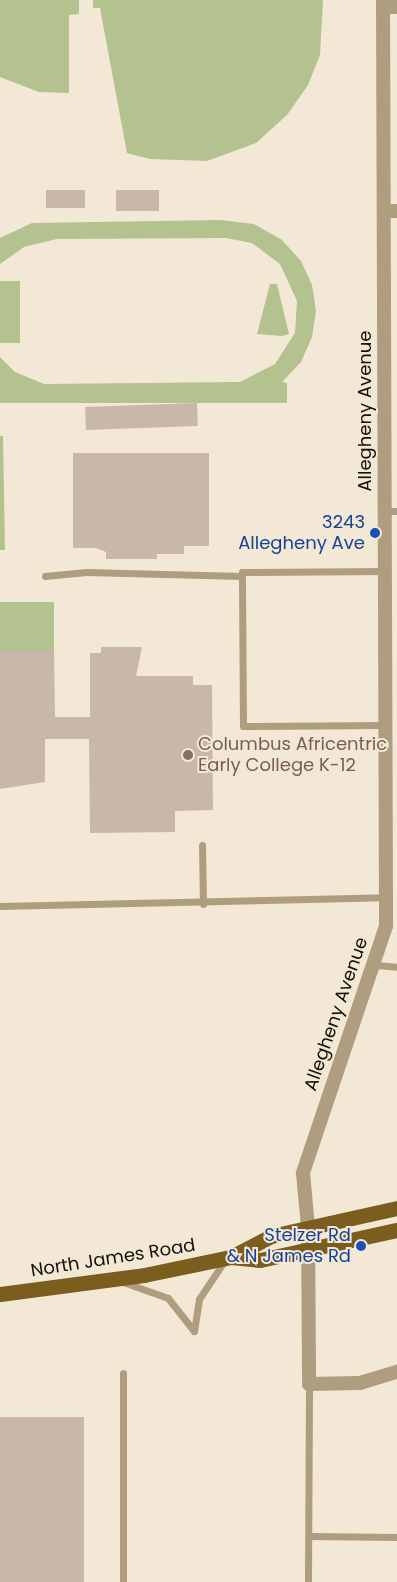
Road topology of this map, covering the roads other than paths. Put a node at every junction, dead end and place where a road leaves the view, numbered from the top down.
1 (388, 4) edge
2 (390, 83) edge
3 (390, 211) edge
4 (391, 511) edge
5 (384, 571) junction
6 (46, 576) dead end
7 (242, 576) junction
8 (383, 725) junction
9 (202, 845) dead end
10 (389, 890) edge
11 (203, 904) junction
12 (0, 906) edge
13 (376, 965) junction
14 (397, 967) edge
15 (397, 1208) edge
16 (308, 1227) junction
17 (397, 1230) edge
18 (308, 1250) junction
19 (229, 1258) junction
20 (115, 1279) junction
21 (0, 1294) edge
22 (397, 1372) edge
23 (123, 1373) dead end
24 (309, 1384) junction
25 (309, 1536) junction
26 (397, 1537) edge
27 (123, 1582) edge
28 (308, 1582) edge

1 - 2 street, Allegheny Avenue
2 - 3 street, Allegheny Avenue
3 - 4 street, Allegheny Avenue
4 - 5 street, Allegheny Avenue
5 - 7 lane
5 - 8 street, Allegheny Avenue
6 - 7 lane
7 - 8 lane
8 - 10 street, Allegheny Avenue
9 - 11 lane
10 - 11 lane
10 - 13 street, Allegheny Avenue
11 - 12 lane
13 - 14 lane
13 - 16 street, Allegheny Avenue
15 - 16 main road, North James Road
16 - 18 street
16 - 19 main road, North James Road
17 - 18 main road, North James Road
18 - 19 main road, North James Road
18 - 24 street
19 - 20 main road, North James Road
19 - 20 lane
20 - 21 main road, North James Road
22 - 24 street
23 - 27 lane
24 - 25 lane
25 - 26 lane
25 - 28 lane

